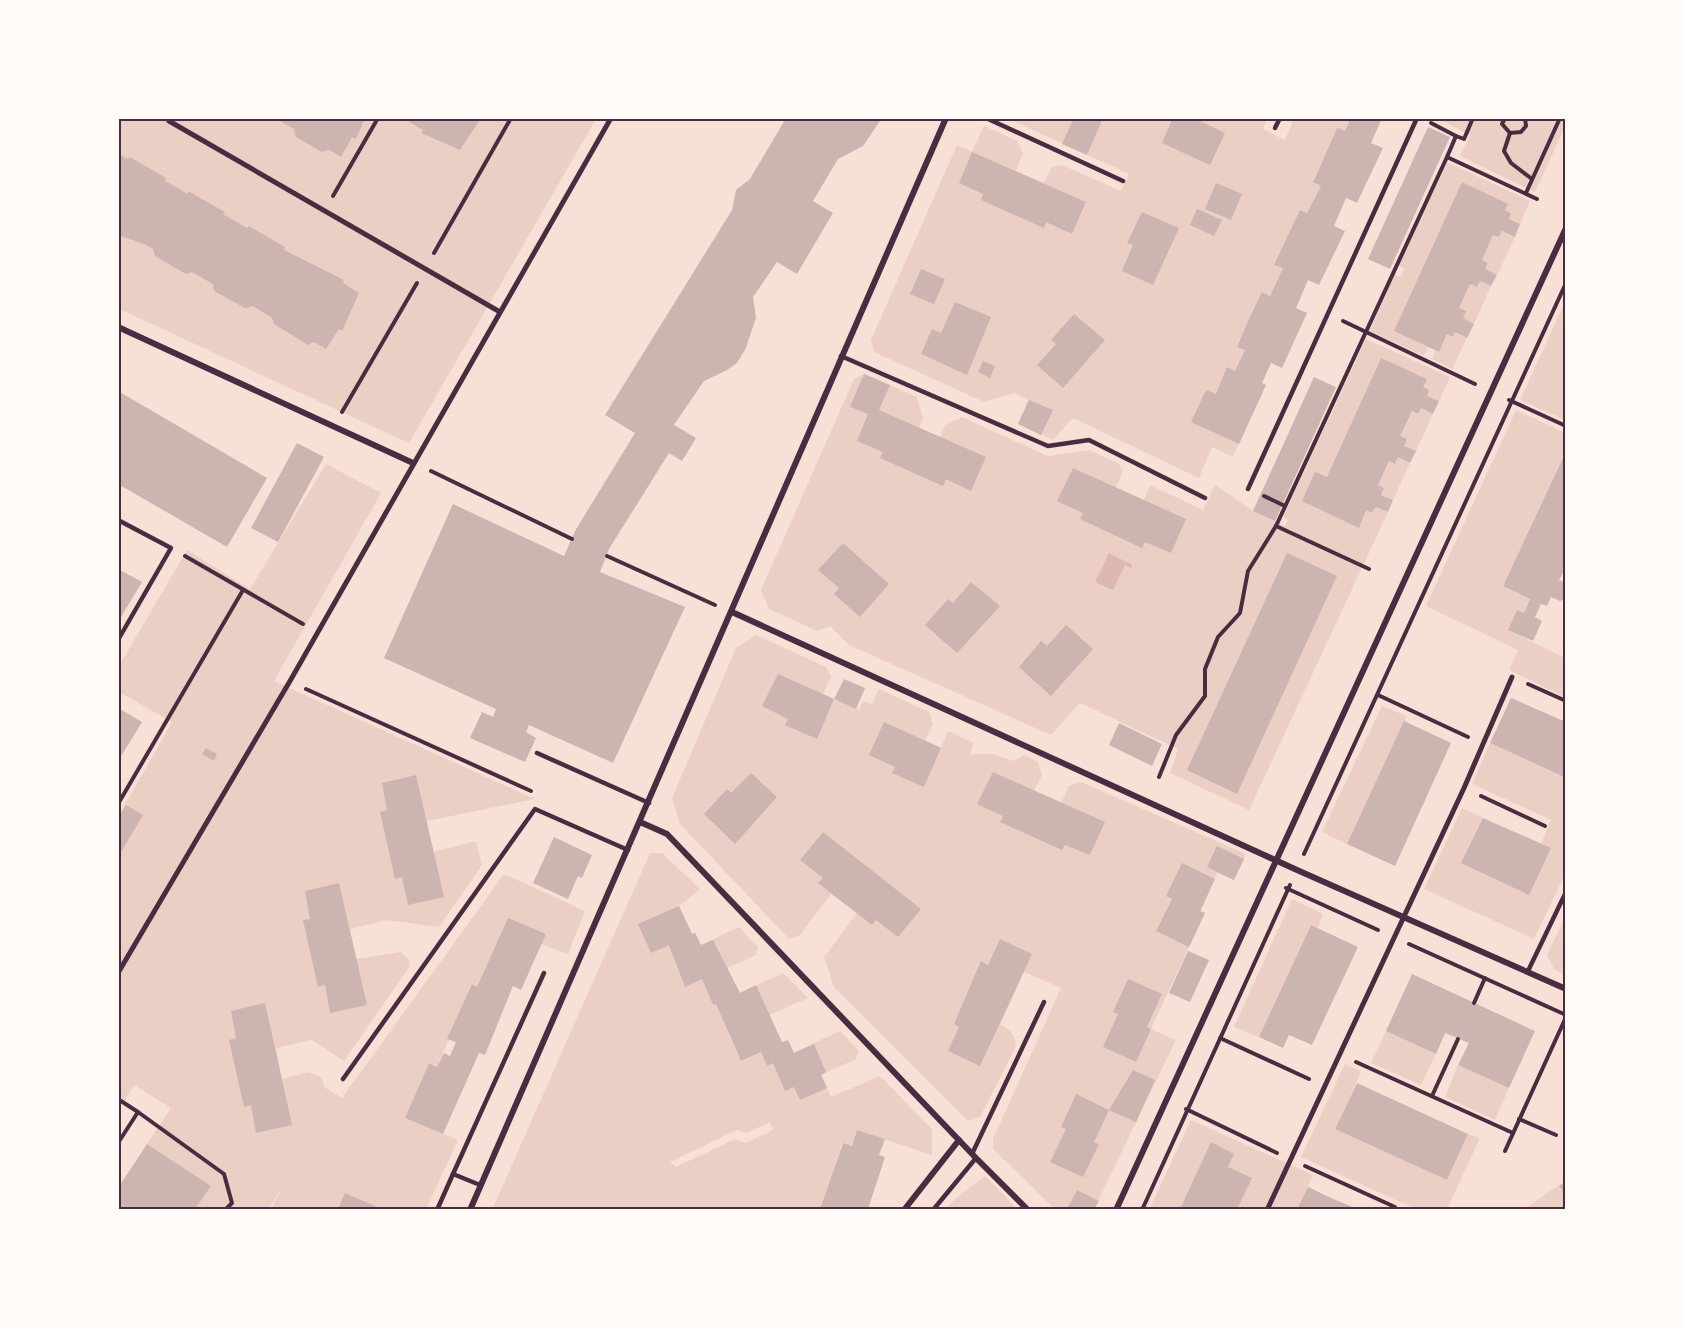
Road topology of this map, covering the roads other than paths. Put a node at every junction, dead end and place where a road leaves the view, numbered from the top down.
1 (171, 118) edge
2 (611, 118) edge
3 (946, 118) edge
4 (986, 118) edge
5 (1280, 118) edge
6 (1418, 118) edge
7 (1275, 128) dead end
8 (1123, 181) dead end
9 (1566, 228) edge
10 (500, 312) junction
11 (118, 327) edge
12 (841, 356) junction
13 (413, 463) junction
14 (1248, 489) dead end
15 (1205, 498) dead end
16 (118, 520) edge
17 (732, 612) junction
18 (118, 640) edge
19 (1512, 677) road end
20 (537, 753) dead end
21 (649, 803) junction
22 (640, 822) junction
23 (628, 850) junction
24 (1275, 859) junction
25 (1566, 892) edge
26 (1405, 916) junction
27 (1528, 971) junction
28 (118, 973) edge
29 (544, 973) dead end
30 (1566, 989) edge
31 (1044, 1002) dead end
32 (343, 1079) dead end
33 (959, 1140) junction
34 (974, 1156) junction
35 (453, 1174) junction
36 (480, 1185) junction
37 (437, 1209) edge
38 (470, 1209) edge
39 (903, 1209) edge
40 (933, 1209) edge
41 (1028, 1209) edge
42 (1116, 1209) edge
43 (1267, 1209) edge

1 - 10 street
2 - 10 street
3 - 12 street
4 - 8 lane
5 - 7 lane
6 - 14 lane
9 - 24 street
10 - 13 street
11 - 13 street
12 - 15 lane
12 - 17 street
13 - 28 street
16 - 18 lane
17 - 21 street
17 - 24 street
19 - 26 street
20 - 21 lane
21 - 22 street
22 - 23 street
22 - 33 street
23 - 32 lane
23 - 36 street
24 - 26 street
24 - 42 street
25 - 27 lane
26 - 27 street
26 - 43 street
27 - 30 street
29 - 35 lane
31 - 34 lane
33 - 34 street
33 - 39 street
34 - 40 lane
34 - 41 street
35 - 36 lane
35 - 37 lane
36 - 38 street

